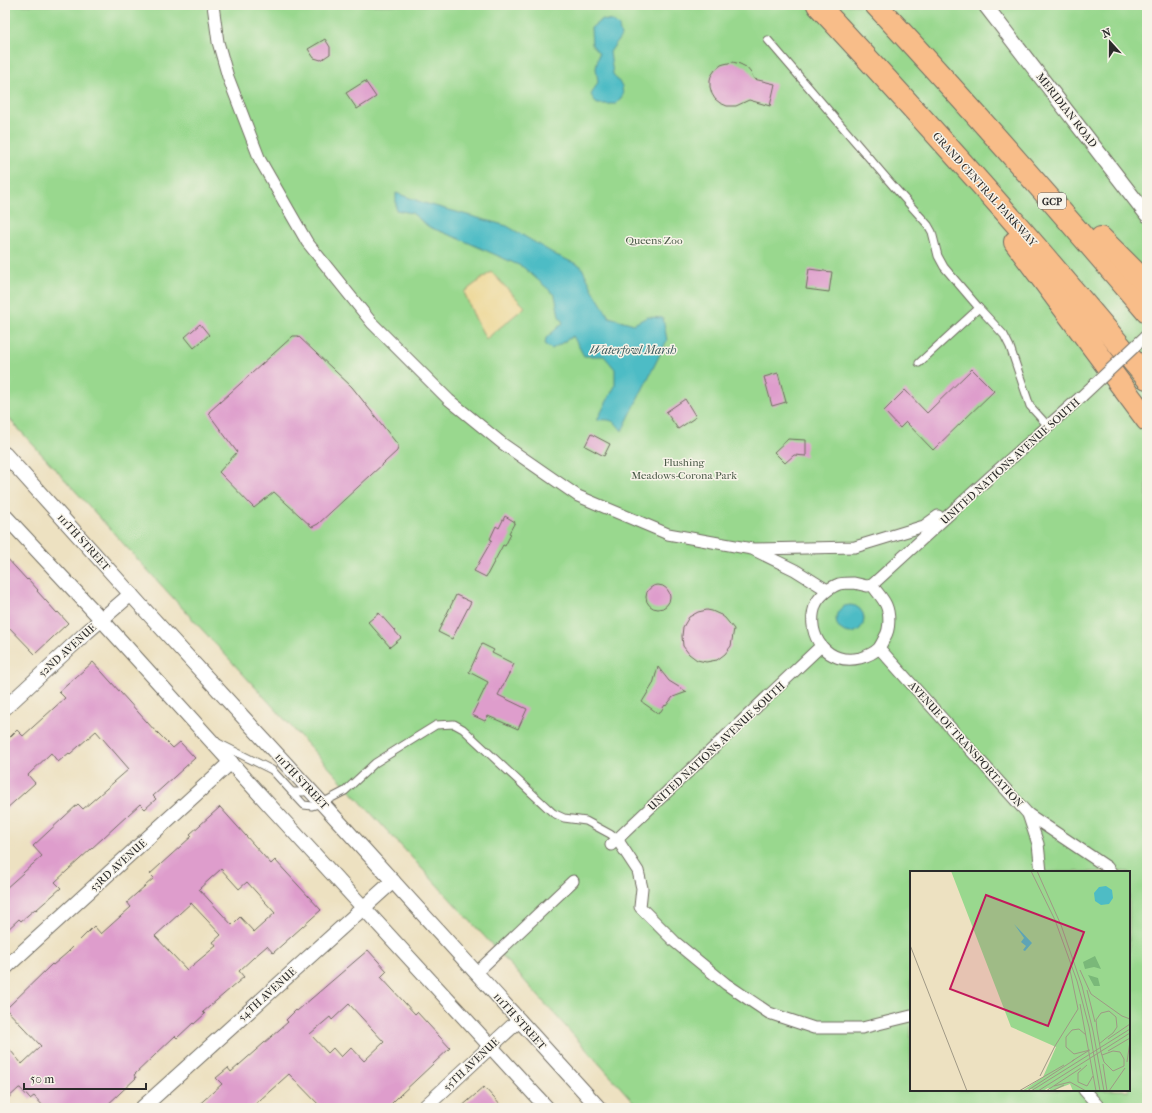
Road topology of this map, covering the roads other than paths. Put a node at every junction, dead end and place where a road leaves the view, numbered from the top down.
1 (213, 5) edge
2 (818, 5) edge
3 (876, 5) edge
4 (986, 5) edge
5 (768, 40) dead end
6 (956, 92) junction
7 (926, 123) junction
8 (1147, 215) edge
9 (1147, 284) edge
10 (979, 308) junction
11 (1147, 312) edge
12 (1147, 335) edge
13 (919, 363) dead end
14 (1147, 378) edge
15 (1147, 420) edge
16 (1048, 426) junction
17 (5, 454) edge
18 (990, 477) junction
19 (5, 516) edge
20 (752, 549) junction
21 (872, 585) junction
22 (827, 590) junction
23 (131, 594) junction
24 (101, 620) junction
25 (821, 646) junction
26 (879, 648) junction
27 (5, 708) edge
28 (209, 738) junction
29 (231, 762) junction
30 (309, 788) junction
31 (292, 792) junction
32 (322, 803) junction
33 (1028, 814) junction
34 (614, 842) junction
35 (1041, 871) edge
36 (1110, 871) edge
37 (392, 881) junction
38 (574, 881) dead end
39 (363, 907) junction
40 (5, 968) edge
41 (476, 973) junction
42 (910, 1016) edge
43 (519, 1020) junction
44 (490, 1046) junction
45 (1085, 1091) edge
46 (142, 1108) edge
47 (424, 1108) edge
48 (547, 1108) edge
49 (599, 1108) edge
50 (1100, 1108) edge

1 - 20 street
2 - 7 highway, GRAND CENTRAL PARKWAY
3 - 6 highway, GCP
4 - 8 street, MERIDIAN ROAD
5 - 10 lane
6 - 9 highway
6 - 11 highway, GCP
7 - 14 highway, GRAND CENTRAL PARKWAY
7 - 15 highway
10 - 13 lane
10 - 16 lane
12 - 16 street, UNITED NATIONS AVENUE SOUTH, bridge
16 - 18 street, UNITED NATIONS AVENUE SOUTH
17 - 23 street, 111TH STREET
18 - 20 street
18 - 21 street, UNITED NATIONS AVENUE SOUTH
19 - 24 street
20 - 22 street
21 - 22 street
21 - 26 street
22 - 25 street
23 - 24 street, 52ND AVENUE
23 - 30 street, 111TH STREET
24 - 27 street, 52ND AVENUE
24 - 28 street
25 - 26 street
25 - 34 street, UNITED NATIONS AVENUE SOUTH
26 - 33 street, AVENUE OF TRANSPORTATION
28 - 29 street
28 - 31 lane
29 - 39 street
29 - 40 street, 53RD AVENUE
30 - 31 lane
30 - 32 street, 111TH STREET
31 - 32 lane
32 - 34 lane
32 - 37 street, 111TH STREET
33 - 35 street, AVENUE OF TRANSPORTATION
33 - 36 street
34 - 42 street
37 - 39 street, 54TH AVENUE
37 - 41 street, 111TH STREET
38 - 41 street
39 - 44 street
39 - 46 street, 54TH AVENUE
41 - 43 street, 111TH STREET
43 - 44 street, 55TH AVENUE
43 - 49 street, 111TH STREET
44 - 47 street, 55TH AVENUE
44 - 48 street
45 - 50 street

